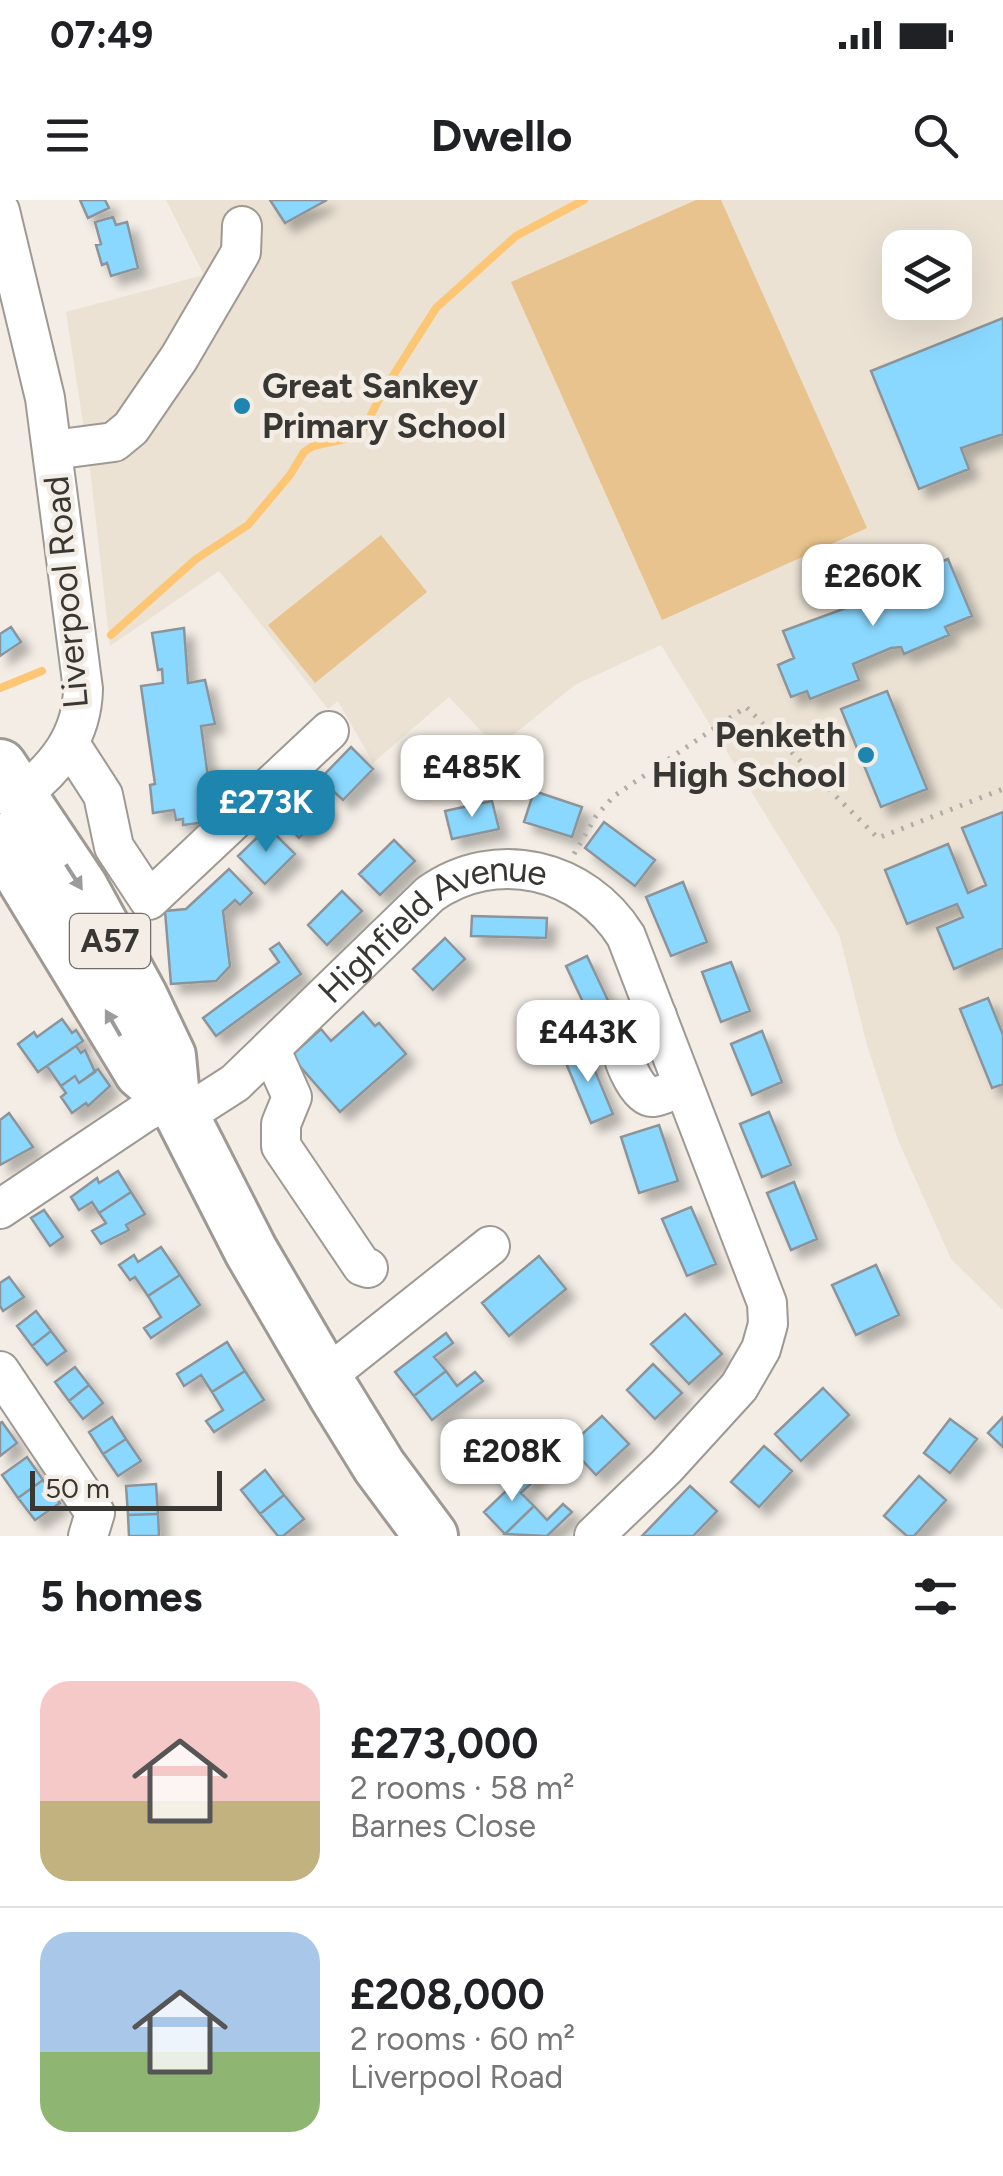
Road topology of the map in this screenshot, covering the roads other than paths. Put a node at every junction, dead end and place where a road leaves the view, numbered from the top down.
1 (0, 211) edge
2 (242, 226) dead end
3 (52, 450) junction
4 (329, 730) dead end
5 (70, 744) junction
6 (9, 815) edge
7 (271, 1050) junction
8 (178, 1107) junction
9 (0, 1209) edge
10 (490, 1246) dead end
11 (368, 1268) dead end
12 (0, 1371) edge
13 (324, 1378) junction
14 (88, 1536) edge
15 (432, 1536) edge
16 (594, 1536) edge

1 - 3 street, Liverpool Road
2 - 3 street
3 - 5 street, Liverpool Road
4 - 5 street
5 - 6 street, Liverpool Road
6 - 8 highway, Liverpool Road / A57
7 - 8 street, Highfield Avenue
7 - 11 street
7 - 16 street, Highfield Avenue
8 - 9 street, Highfield Avenue
8 - 13 highway, Liverpool Road / A57
10 - 13 street
12 - 14 street
13 - 15 highway, Liverpool Road / A57

